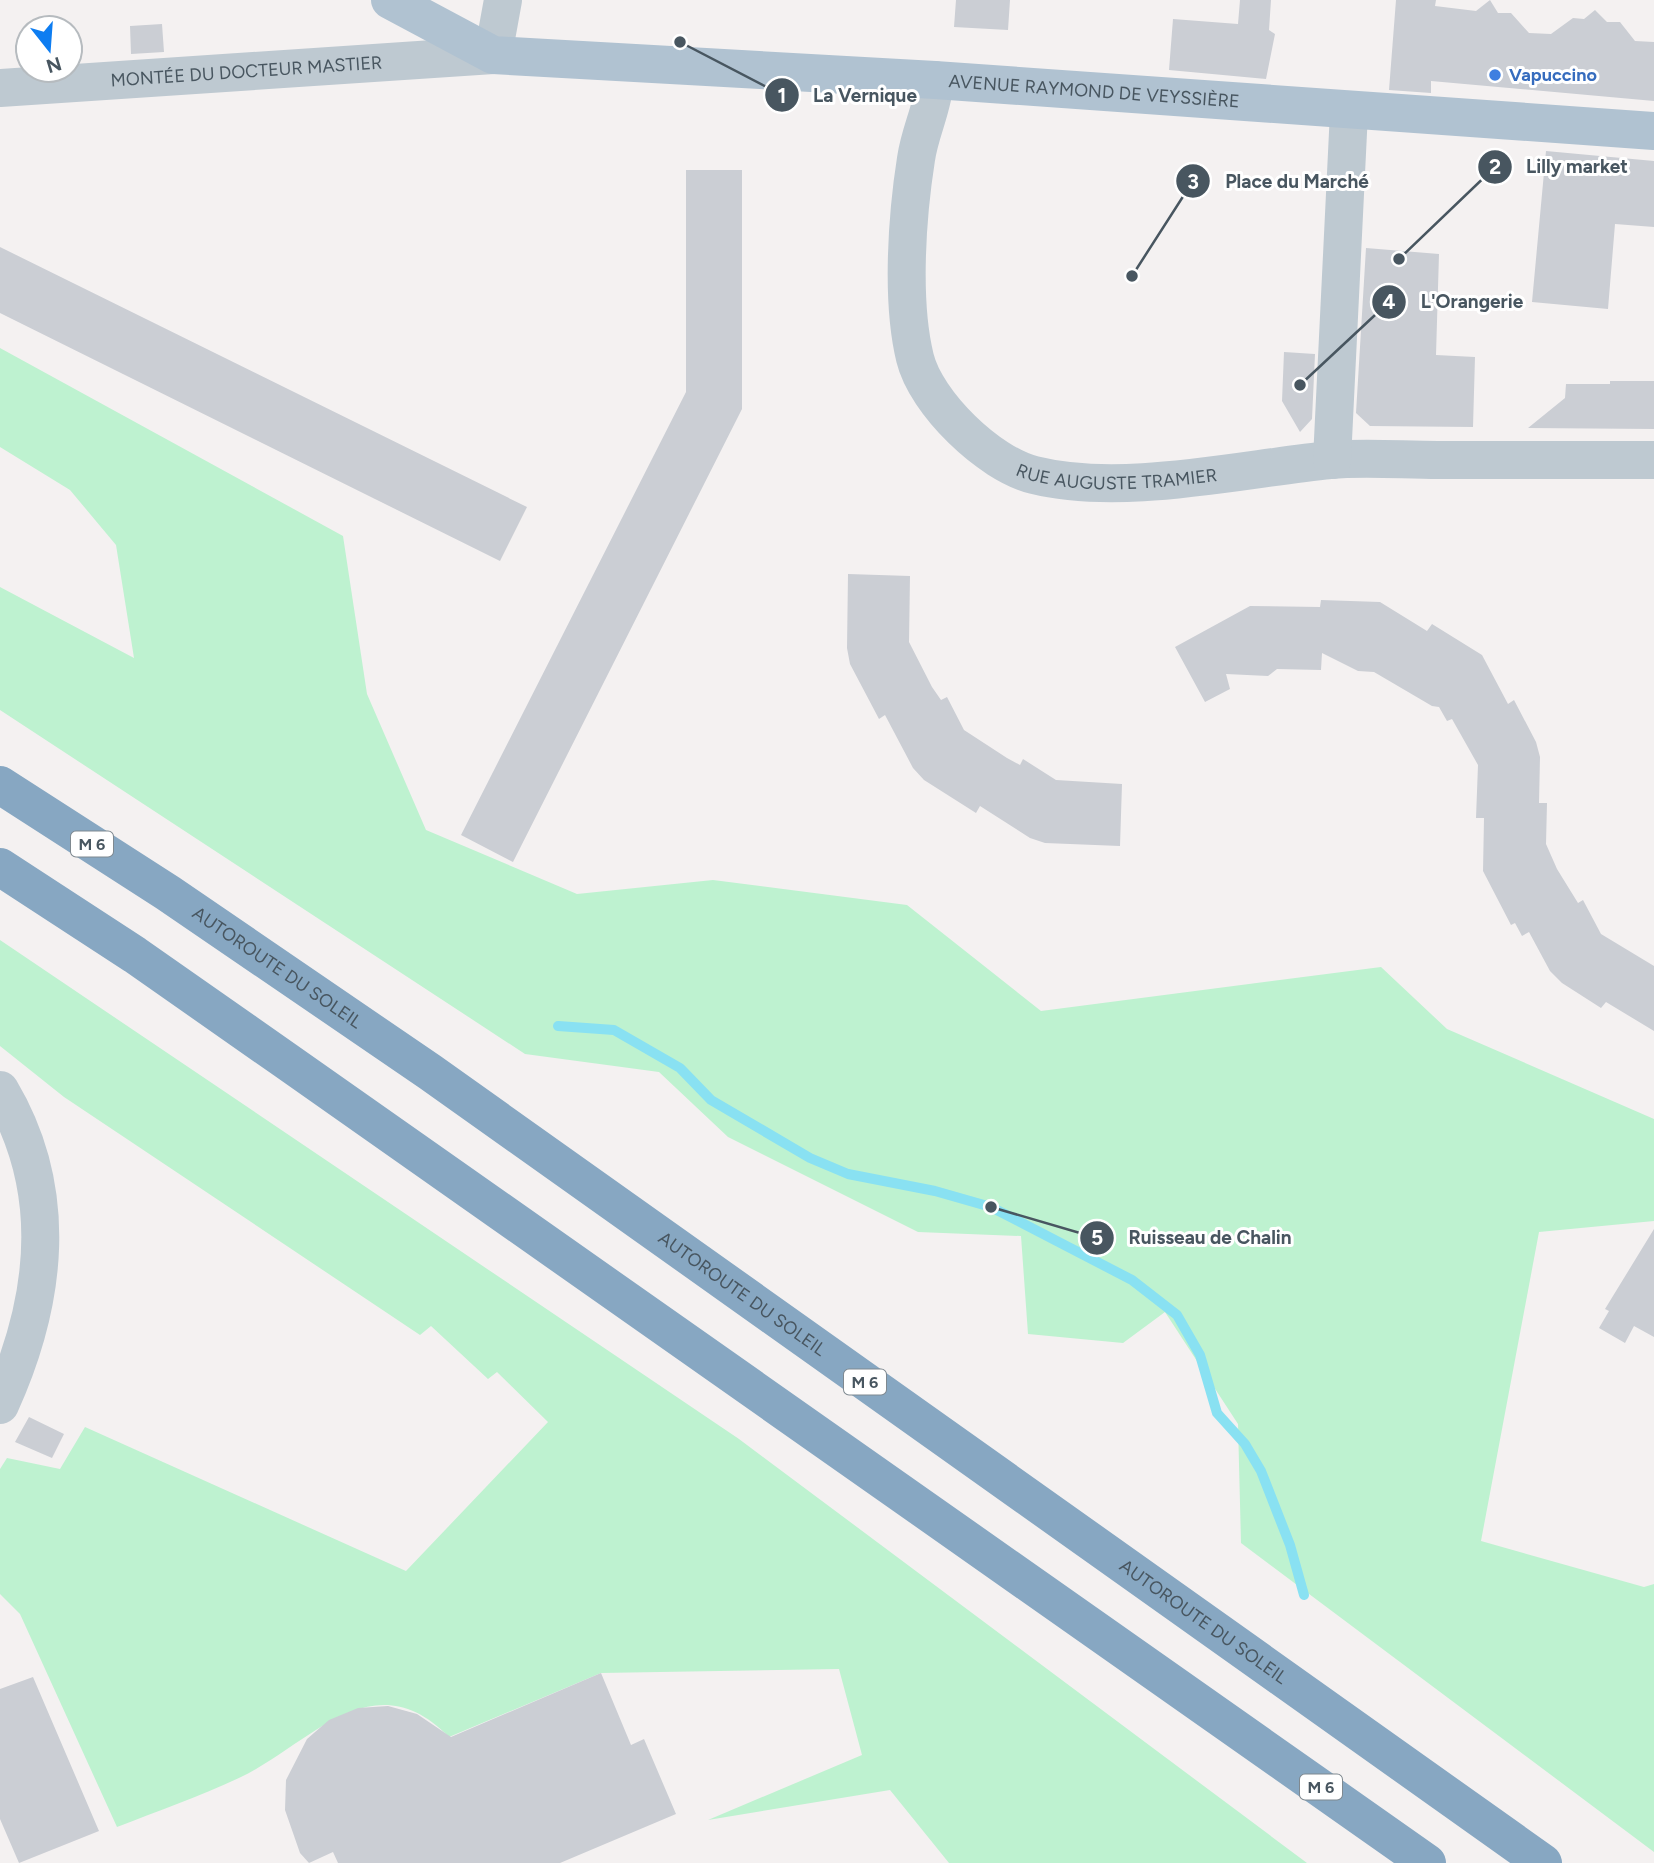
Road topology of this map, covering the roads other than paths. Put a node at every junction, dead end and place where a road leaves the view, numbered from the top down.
1 (390, 0) edge
2 (503, 0) edge
3 (493, 55) junction
4 (935, 80) junction
5 (0, 88) edge
6 (1349, 112) junction
7 (1654, 131) edge
8 (1332, 460) junction
9 (1654, 460) edge
10 (0, 785) edge
11 (0, 867) edge
12 (0, 1090) edge
13 (0, 1405) edge
14 (1427, 1863) edge
15 (1543, 1863) edge

1 - 3 main road
2 - 3 street
3 - 4 main road, AVENUE RAYMOND DE VEYSSIÈRE
3 - 5 street, MONTÉE DU DOCTEUR MASTIER
4 - 6 main road, AVENUE RAYMOND DE VEYSSIÈRE
4 - 8 street, RUE AUGUSTE TRAMIER
6 - 7 main road, AVENUE RAYMOND DE VEYSSIÈRE
6 - 8 street
8 - 9 street, RUE AUGUSTE TRAMIER
10 - 15 highway, AUTOROUTE DU SOLEIL / M 6
11 - 14 highway, M 6
12 - 13 street

